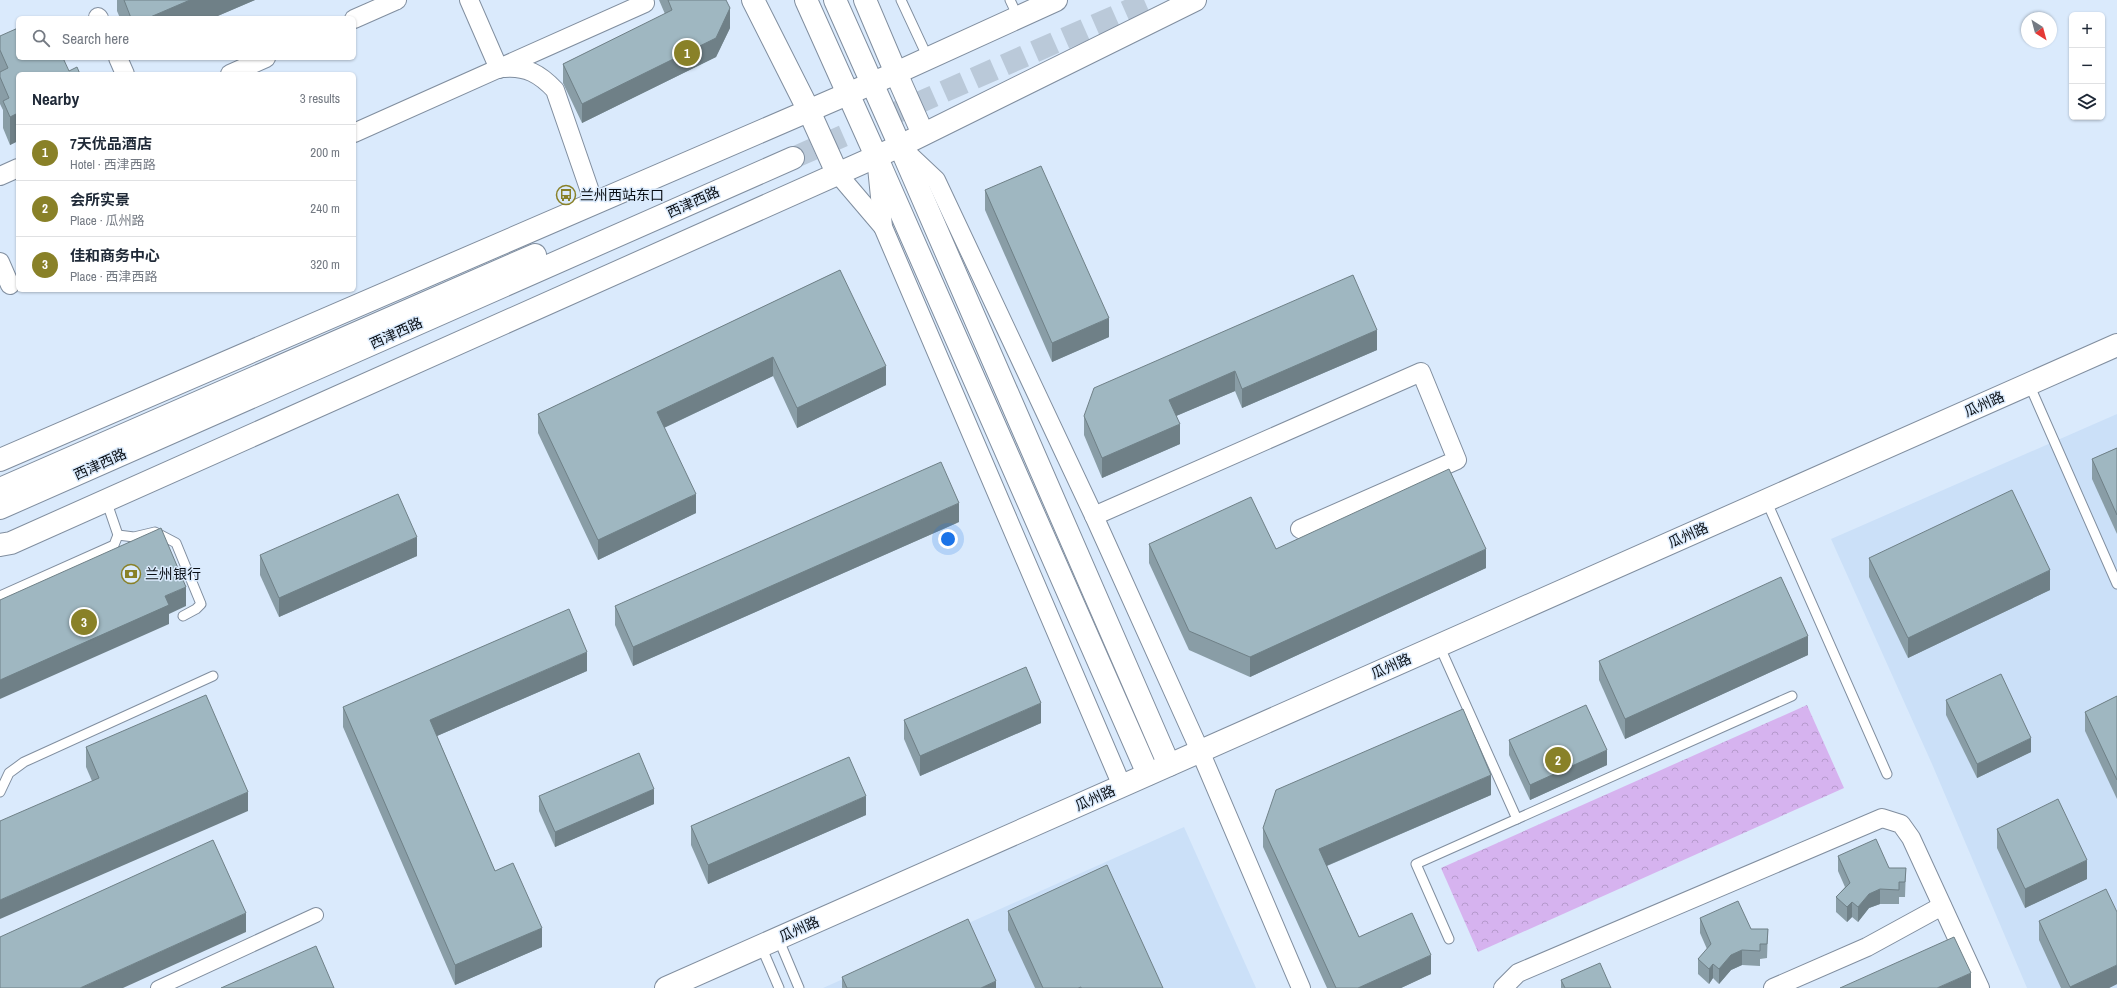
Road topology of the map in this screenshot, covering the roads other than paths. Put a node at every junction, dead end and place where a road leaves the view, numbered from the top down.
1 (397, 0) edge
2 (469, 0) edge
3 (643, 0) edge
4 (753, 0) edge
5 (806, 0) edge
6 (835, 0) edge
7 (865, 0) edge
8 (901, 0) edge
9 (1056, 0) edge
10 (1195, 0) edge
11 (1014, 9) edge
12 (356, 18) edge
13 (928, 58) junction
14 (119, 60) edge
15 (262, 60) edge
16 (499, 68) junction
17 (124, 72) edge
18 (234, 72) edge
19 (896, 72) junction
20 (873, 83) junction
21 (849, 93) junction
22 (809, 111) junction
23 (356, 132) edge
24 (924, 134) junction
25 (900, 146) junction
26 (876, 156) junction
27 (16, 169) edge
28 (837, 173) junction
29 (0, 176) edge
30 (594, 203) junction
31 (883, 227) junction
32 (0, 262) edge
33 (9, 286) edge
34 (2117, 345) edge
35 (2029, 384) junction
36 (0, 460) edge
37 (0, 488) edge
38 (106, 500) junction
39 (1766, 500) junction
40 (0, 508) edge
41 (1094, 516) junction
42 (1300, 529) dead end
43 (118, 535) junction
44 (0, 545) edge
45 (2117, 584) edge
46 (0, 596) edge
47 (182, 616) dead end
48 (1439, 645) junction
49 (213, 676) dead end
50 (1792, 696) dead end
51 (1200, 751) junction
52 (1169, 765) junction
53 (1148, 774) junction
54 (1887, 774) dead end
55 (1122, 786) junction
56 (0, 792) edge
57 (1517, 819) junction
58 (1942, 906) junction
59 (316, 915) dead end
60 (1449, 939) dead end
61 (770, 942) junction
62 (158, 988) edge
63 (666, 988) edge
64 (779, 988) edge
65 (799, 988) edge
66 (1301, 988) edge
67 (1502, 988) edge
68 (1774, 988) edge
69 (1980, 988) edge

1 - 12 street
2 - 16 street
3 - 16 street
4 - 22 main road
5 - 21 main road
6 - 20 main road
7 - 19 main road
8 - 13 lane
9 - 11 main road
10 - 24 main road
11 - 13 main road
13 - 19 main road
14 - 17 street
15 - 18 street
16 - 23 street
16 - 30 street
19 - 20 main road
19 - 24 main road
20 - 21 main road
20 - 25 main road
21 - 22 main road
21 - 26 main road
22 - 28 main road
22 - 30 main road
24 - 25 main road
25 - 26 main road
25 - 41 street
25 - 52 main road
26 - 28 main road
26 - 31 street
26 - 53 main road
27 - 29 street
28 - 31 street
28 - 38 main road
30 - 36 main road
31 - 55 street
32 - 33 street
34 - 35 main road, 瓜州路
35 - 39 main road, 瓜州路
35 - 45 lane
37 - 40 main road, 西津西路
38 - 43 lane
38 - 44 main road
39 - 48 main road, 瓜州路
39 - 54 lane
41 - 42 street
41 - 51 street
43 - 46 lane
43 - 47 lane
48 - 51 main road, 瓜州路
48 - 57 lane
49 - 56 lane
50 - 57 lane
51 - 52 main road, 瓜州路
51 - 66 street
52 - 53 main road, 瓜州路
53 - 55 main road, 瓜州路
55 - 61 main road, 瓜州路
57 - 60 lane
58 - 67 street
58 - 68 street
58 - 69 street
59 - 62 street
61 - 63 main road, 瓜州路
61 - 64 lane
61 - 65 lane

